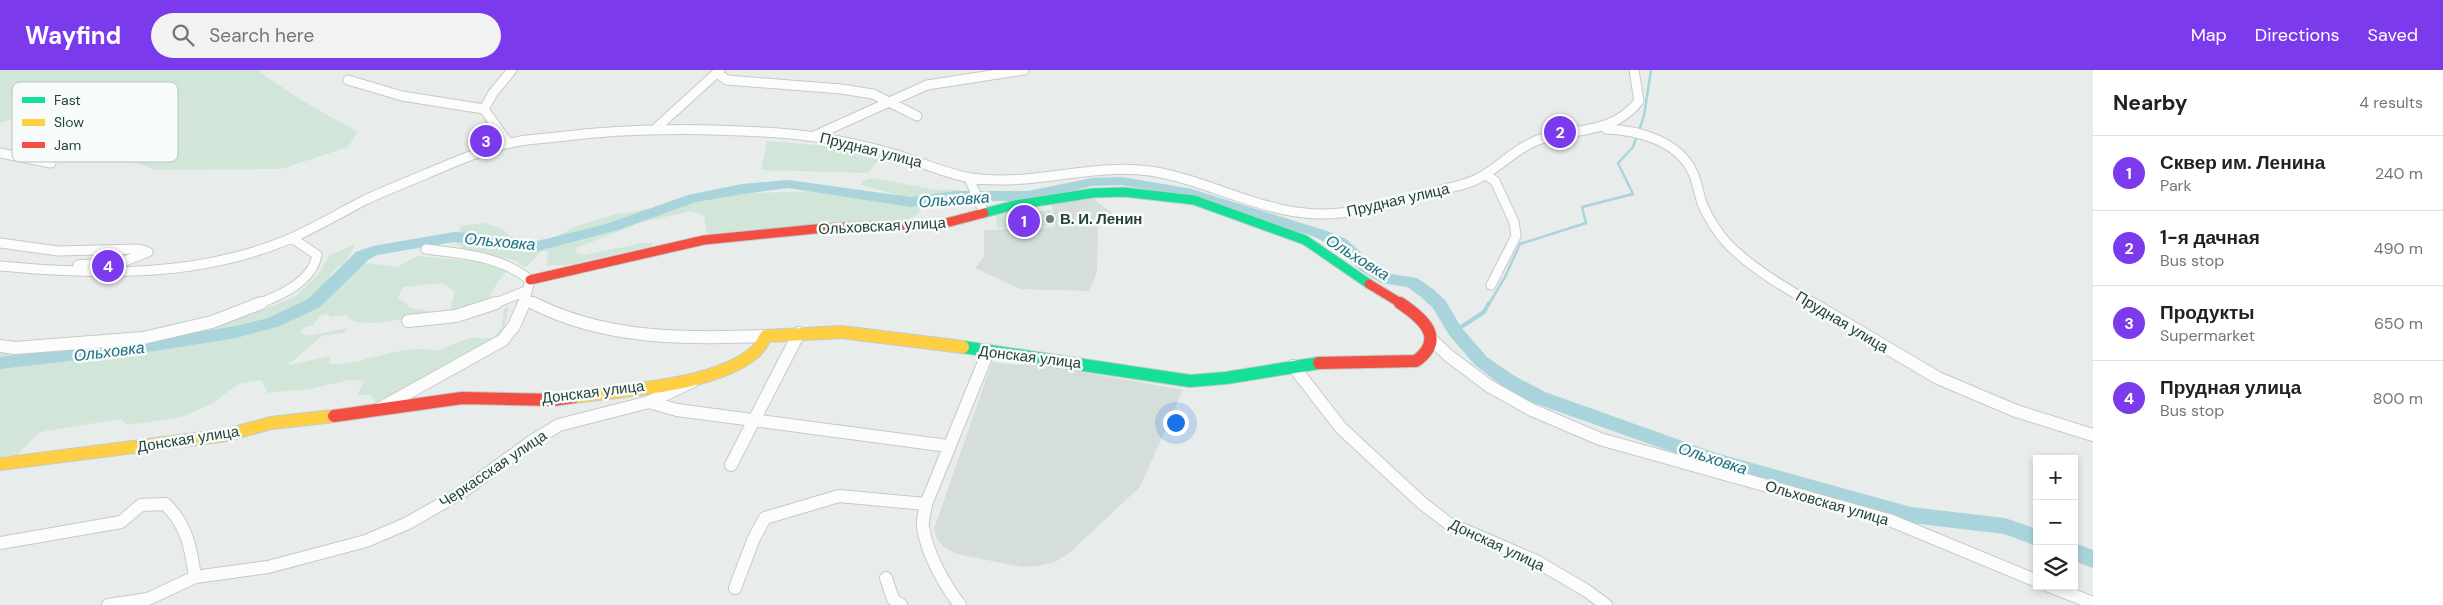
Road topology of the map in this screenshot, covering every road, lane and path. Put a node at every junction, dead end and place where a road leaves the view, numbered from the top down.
1 (512, 70) edge
2 (1024, 70) edge
3 (1634, 70) edge
4 (719, 71) edge
5 (348, 80) dead end
6 (890, 100) junction
7 (484, 108) junction
8 (917, 116) dead end
9 (1601, 128) junction
10 (654, 130) junction
11 (814, 136) junction
12 (508, 143) junction
13 (46, 162) edge
14 (51, 163) dead end
15 (1486, 175) junction
16 (971, 183) junction
17 (984, 213) junction
18 (292, 238) junction
19 (0, 243) edge
20 (426, 249) dead end
21 (0, 266) edge
22 (57, 271) junction
23 (530, 280) junction
24 (1491, 285) dead end
25 (525, 295) junction
26 (408, 321) dead end
27 (799, 333) junction
28 (766, 336) junction
29 (1431, 339) junction
30 (0, 346) edge
31 (988, 352) junction
32 (1293, 366) junction
33 (697, 379) junction
34 (649, 402) junction
35 (375, 411) junction
36 (754, 422) junction
37 (2093, 435) edge
38 (948, 446) junction
39 (0, 464) edge
40 (731, 465) dead end
41 (926, 504) junction
42 (0, 543) edge
43 (195, 577) junction
44 (886, 578) dead end
45 (2033, 579) edge
46 (736, 588) dead end
47 (2059, 590) edge
48 (2093, 604) edge
49 (108, 605) edge
50 (901, 605) edge
51 (960, 605) edge
52 (1606, 605) edge

1 - 7 street
2 - 6 street
3 - 9 street, Прудная улица
4 - 6 street
4 - 10 street
5 - 7 street
6 - 8 street
6 - 11 street
7 - 12 street
9 - 15 street, Прудная улица
9 - 37 street, Прудная улица
10 - 11 street, Прудная улица
10 - 12 street, Прудная улица
11 - 16 street, Прудная улица
12 - 18 street, Прудная улица
13 - 14 street
15 - 16 street, Прудная улица
15 - 24 street
16 - 17 street
17 - 23 street, Ольховская улица
17 - 29 street, Ольховская улица
18 - 22 street, Прудная улица
18 - 30 street
19 - 22 street
20 - 23 street
21 - 22 street, Прудная улица
23 - 25 street, Донская улица
25 - 26 street
25 - 28 street, Донская улица
25 - 35 street, Донская улица
27 - 28 street, Донская улица
27 - 31 street, Донская улица
27 - 36 street
28 - 33 street, Донская улица
29 - 32 street, Донская улица
29 - 45 street, Ольховская улица
31 - 32 street, Донская улица
31 - 38 street
32 - 52 street, Донская улица
33 - 34 street, Черкасская улица
33 - 35 street, Донская улица
34 - 36 street
34 - 43 street, Черкасская улица
35 - 39 street, Донская улица
36 - 38 street
36 - 40 street
38 - 41 street
41 - 46 street
41 - 51 street
42 - 43 street
43 - 49 street, Черкасская улица
44 - 50 street
47 - 48 street

